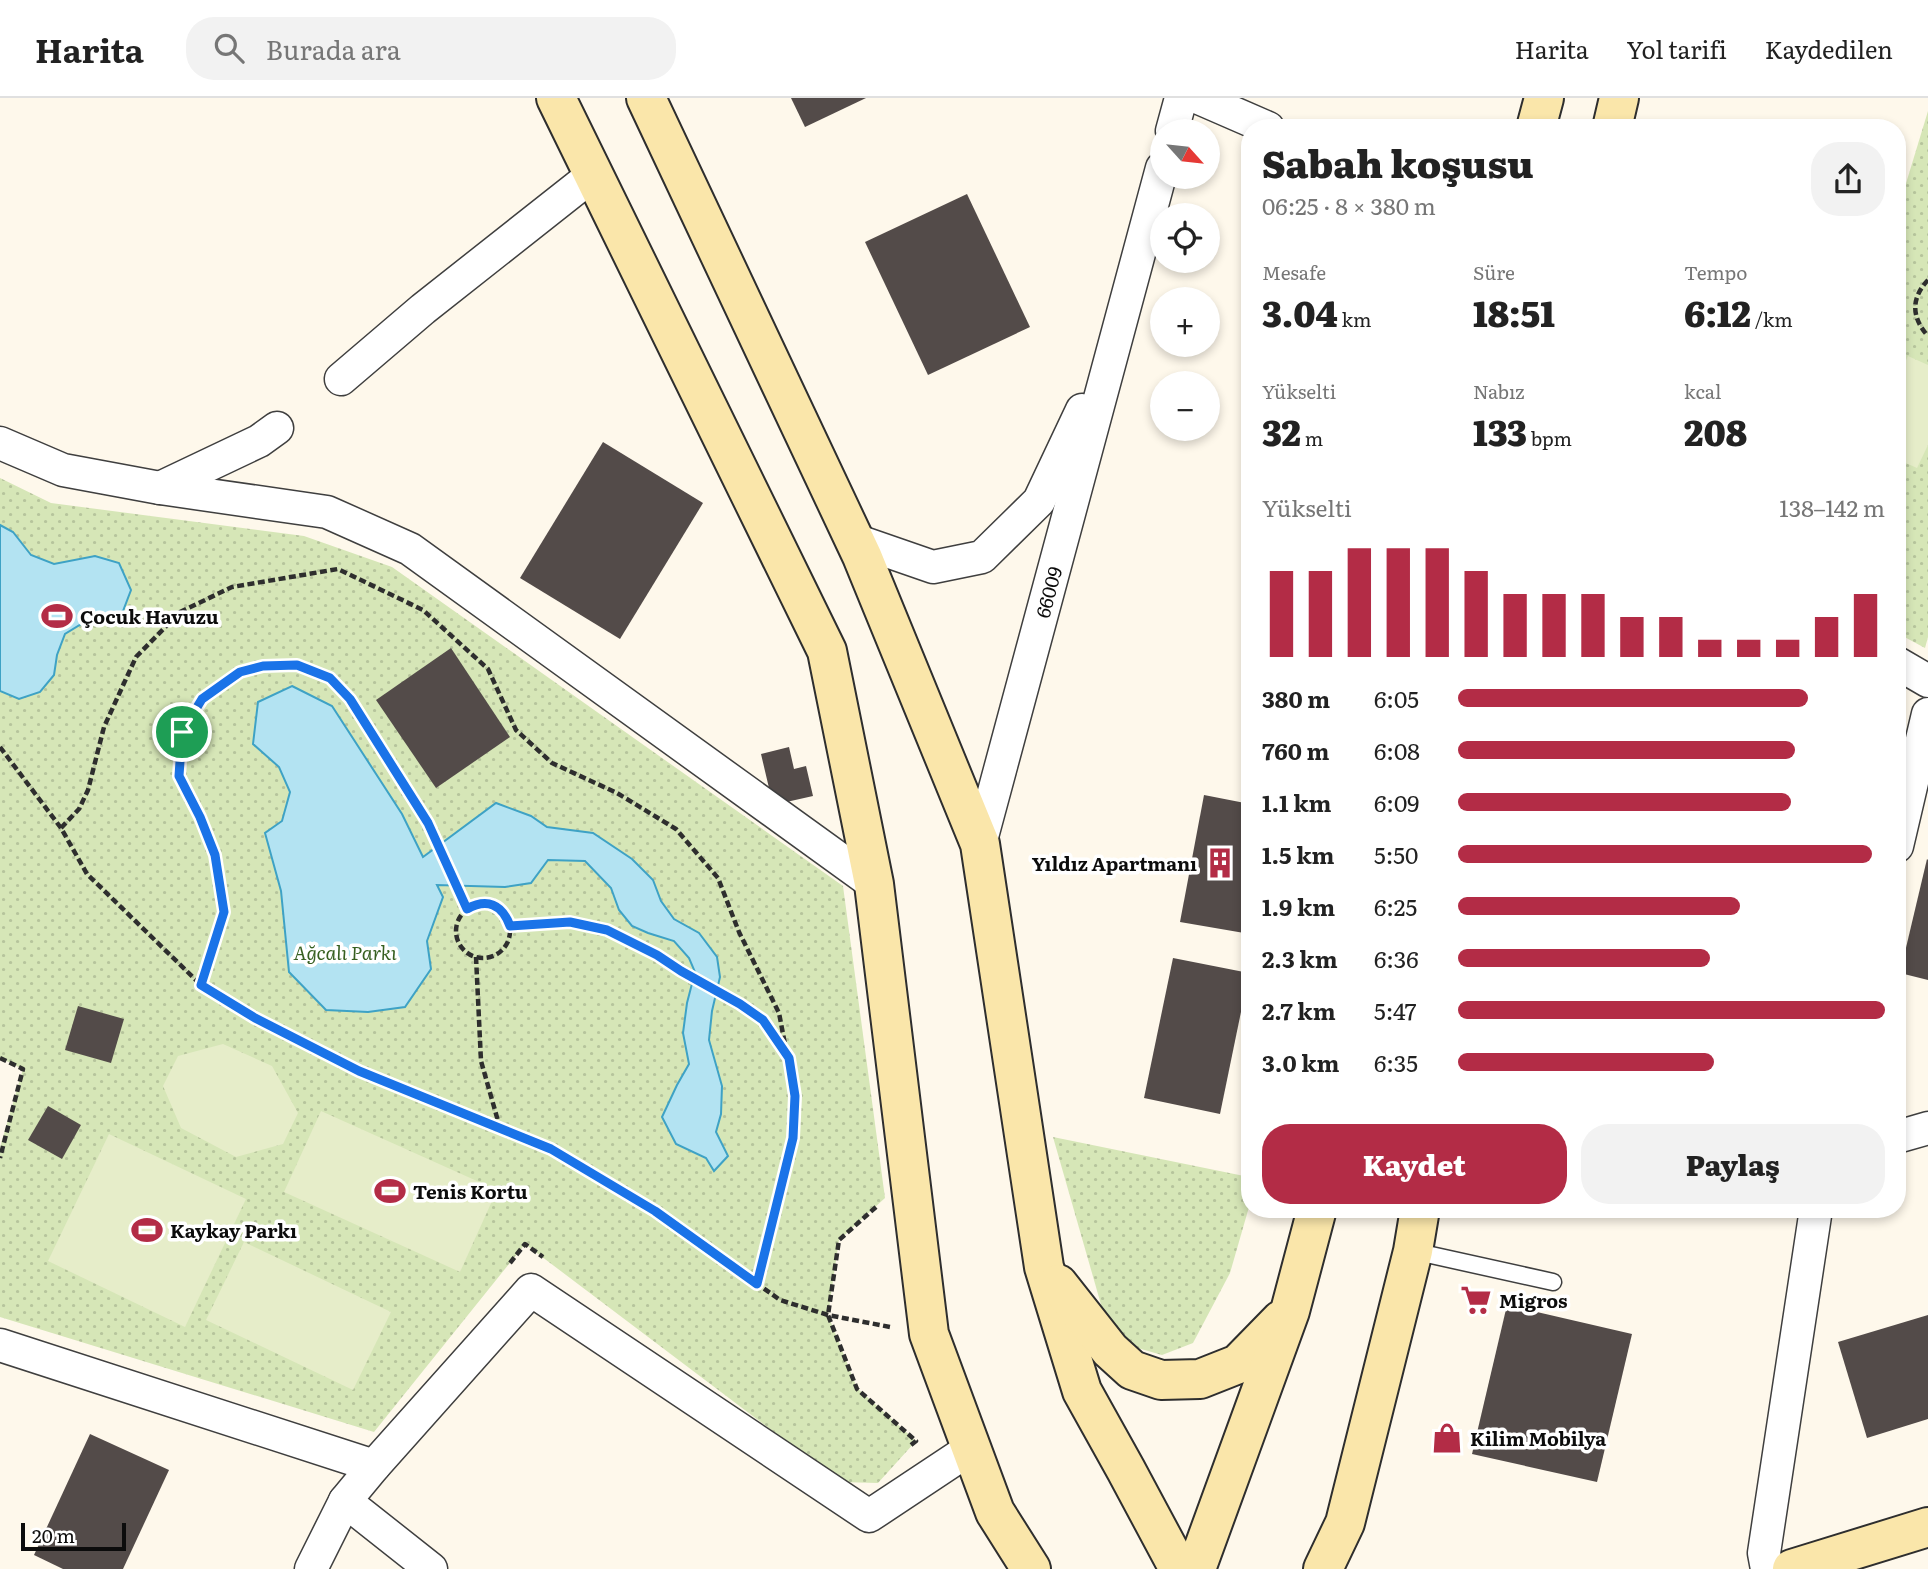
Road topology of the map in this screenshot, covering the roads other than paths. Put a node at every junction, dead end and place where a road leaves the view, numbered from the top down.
1 (556, 98) edge
2 (646, 98) edge
3 (1181, 98) edge
4 (1199, 98) edge
5 (1544, 98) edge
6 (1619, 98) edge
7 (1175, 119) edge
8 (1247, 119) edge
9 (1538, 119) edge
10 (1614, 119) edge
11 (594, 174) junction
12 (1156, 189) edge
13 (1116, 339) junction
14 (341, 379) dead end
15 (276, 428) dead end
16 (0, 443) edge
17 (160, 488) junction
18 (855, 540) junction
19 (1906, 668) edge
20 (1928, 681) edge
21 (1928, 714) edge
22 (1906, 808) edge
23 (980, 844) junction
24 (874, 884) junction
25 (1928, 1128) edge
26 (1906, 1134) edge
27 (1315, 1218) edge
28 (1418, 1218) edge
29 (1815, 1218) edge
30 (1412, 1251) junction
31 (1044, 1267) junction
32 (1553, 1282) dead end
33 (1290, 1311) junction
34 (0, 1345) edge
35 (971, 1449) junction
36 (374, 1466) junction
37 (345, 1501) junction
38 (1928, 1527) edge
39 (310, 1569) edge
40 (431, 1569) edge
41 (1031, 1569) edge
42 (1178, 1569) edge
43 (1196, 1569) edge
44 (1323, 1569) edge
45 (1767, 1569) edge
46 (1792, 1569) edge

1 - 11 main road
2 - 18 main road
3 - 7 street
4 - 8 street
5 - 9 main road
6 - 10 main road
11 - 14 street
11 - 24 main road
12 - 13 street, 66009
13 - 18 street, 66009
13 - 23 street, 66009
15 - 17 street
16 - 17 street
17 - 24 street
18 - 23 main road
19 - 20 street
21 - 22 street
23 - 31 main road
24 - 35 main road
25 - 26 street
27 - 33 main road
28 - 30 main road
29 - 45 street
30 - 32 lane
30 - 44 main road
31 - 33 main road
31 - 42 main road
33 - 43 main road
34 - 36 street
35 - 36 street
35 - 41 main road
36 - 37 street
37 - 39 street
37 - 40 street
38 - 46 main road

